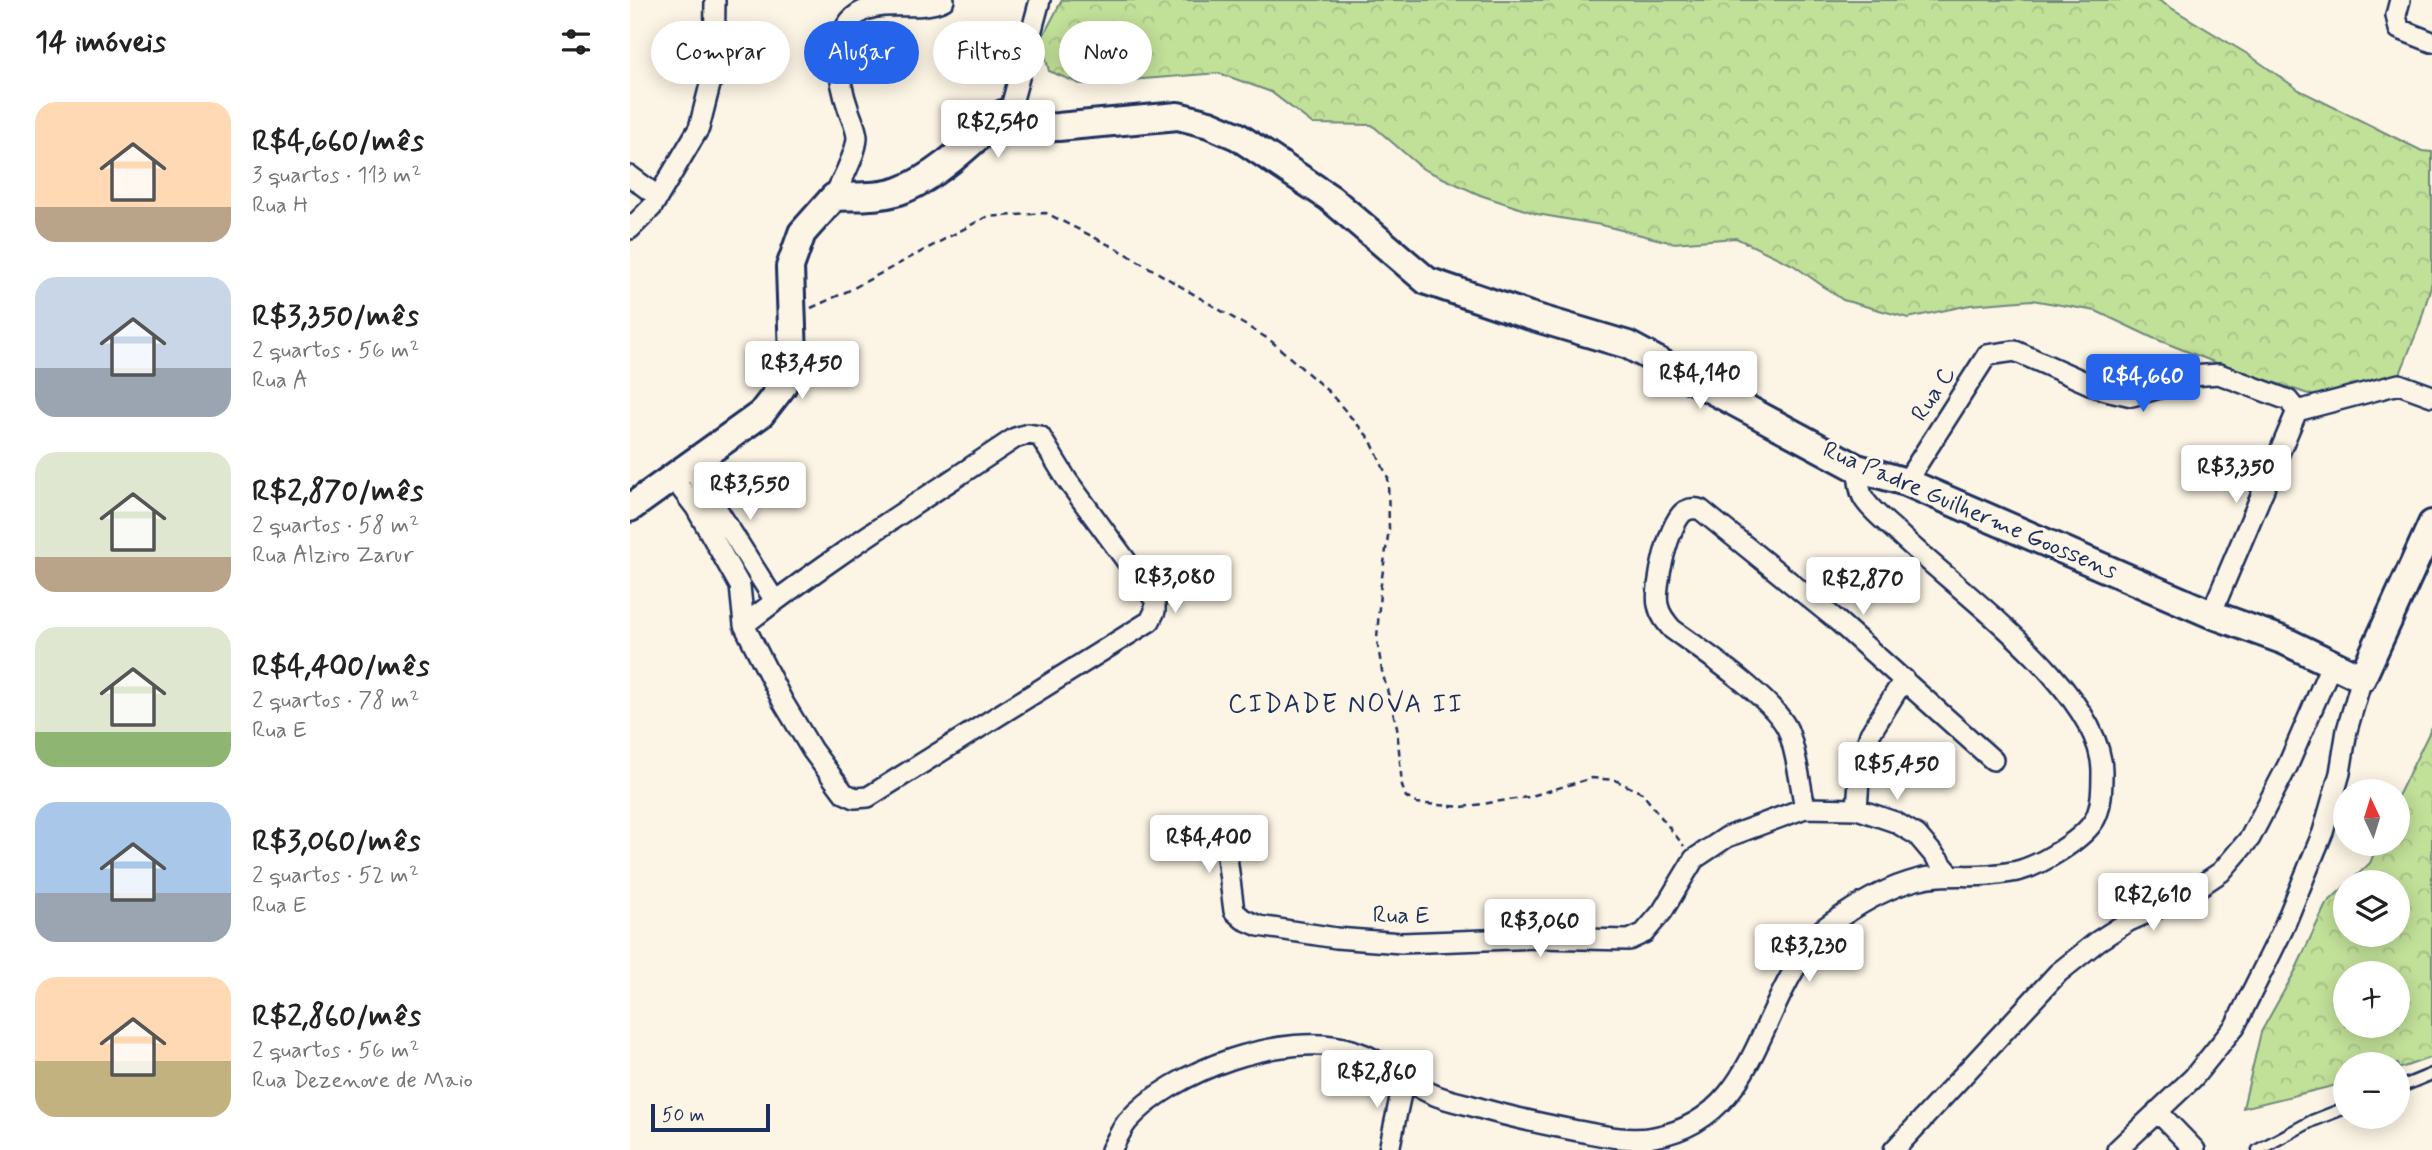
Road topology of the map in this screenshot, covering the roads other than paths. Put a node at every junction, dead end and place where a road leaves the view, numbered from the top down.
1 (715, 0) edge
2 (944, 0) edge
3 (1040, 0) edge
4 (2400, 0) edge
5 (2432, 42) edge
6 (1016, 118) junction
7 (630, 176) edge
8 (657, 196) junction
9 (834, 197) junction
10 (630, 229) edge
11 (2432, 396) edge
12 (2297, 411) junction
13 (1857, 468) junction
14 (682, 472) junction
15 (1906, 482) junction
16 (630, 508) edge
17 (2432, 524) edge
18 (775, 601) junction
19 (2211, 614) junction
20 (744, 625) junction
21 (2331, 664) junction
22 (2362, 678) junction
23 (1904, 679) junction
24 (1993, 760) dead end
25 (1805, 808) junction
26 (1857, 809) junction
27 (1224, 834) dead end
28 (1950, 874) junction
29 (2432, 1074) edge
30 (1404, 1079) junction
31 (2410, 1083) edge
32 (2157, 1111) junction
33 (2333, 1113) edge
34 (1111, 1150) edge
35 (1389, 1150) edge
36 (1894, 1150) edge
37 (2117, 1150) edge
38 (2195, 1150) edge
39 (2258, 1150) edge

1 - 8 street
2 - 9 street
3 - 6 street
4 - 5 street
6 - 9 street
6 - 13 street, Rua Padre Guilherme Goossens
7 - 8 street
8 - 10 street
9 - 14 street
11 - 12 street
12 - 15 street, Rua C
12 - 19 street
13 - 15 street, Rua Padre Guilherme Goossens
13 - 28 street
14 - 16 street
14 - 18 street
14 - 20 street
15 - 19 street, Rua Padre Guilherme Goossens
17 - 22 street
18 - 20 street
18 - 20 street
19 - 21 street, Rua Padre Guilherme Goossens
21 - 22 street, Rua Padre Guilherme Goossens
21 - 36 street
22 - 32 street
23 - 24 street
23 - 25 street
23 - 26 street
25 - 26 street
25 - 27 street, Rua E
26 - 28 street
28 - 30 street
29 - 31 lane
30 - 34 street
30 - 35 street
32 - 37 street
32 - 38 street
33 - 39 lane

